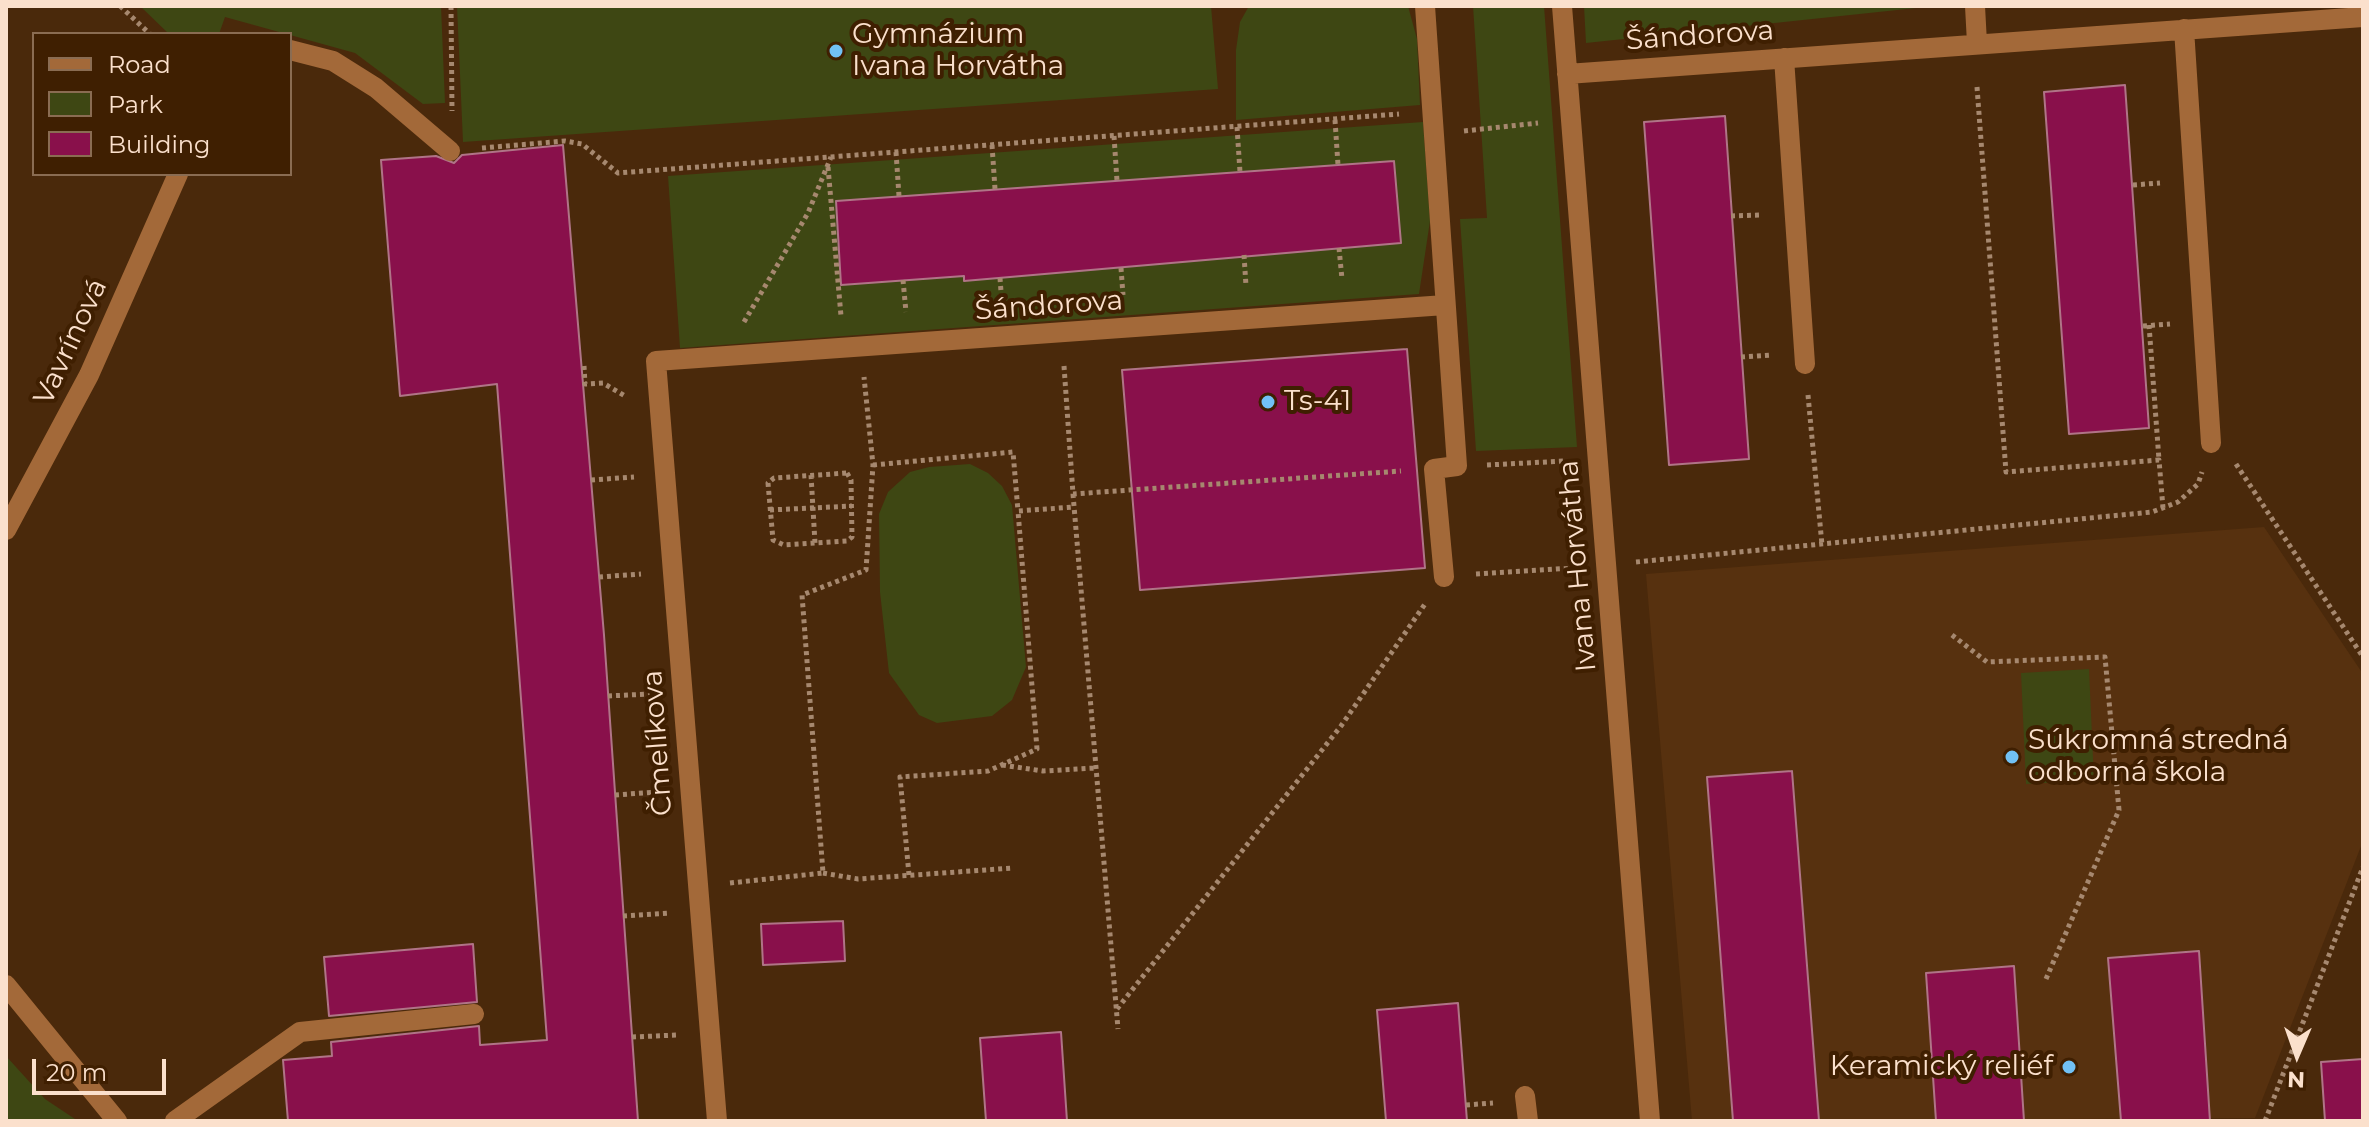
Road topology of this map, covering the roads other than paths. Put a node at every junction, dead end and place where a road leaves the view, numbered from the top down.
1 (1425, 6) edge
2 (1562, 6) edge
3 (1975, 6) edge
4 (2363, 17) edge
5 (2184, 29) junction
6 (1977, 43) junction
7 (292, 51) edge
8 (1784, 58) junction
9 (1567, 74) junction
10 (445, 146) road end
11 (177, 176) edge
12 (1445, 305) junction
13 (656, 361) joint
14 (1805, 364) road end
15 (2211, 443) road end
16 (12, 502) edge
17 (6, 530) edge
18 (1444, 577) road end
19 (6, 985) edge
20 (474, 1014) dead end
21 (1525, 1096) dead end
22 (117, 1121) edge
23 (175, 1121) edge
24 (717, 1121) edge
25 (1528, 1121) edge
26 (1650, 1121) edge

1 - 12 street
2 - 9 street, Ivana Horvátha
3 - 6 street
4 - 5 street, Šándorova
5 - 6 street, Šándorova
5 - 15 street
6 - 8 street, Šándorova
7 - 10 street
8 - 9 street, Šándorova
8 - 14 street
9 - 26 street, Ivana Horvátha
11 - 16 street, Vavrínová
12 - 13 street, Šándorova
12 - 18 street
13 - 24 street, Čmelíkova
16 - 17 street, Vavrínová
19 - 22 street
20 - 23 street
21 - 25 street

